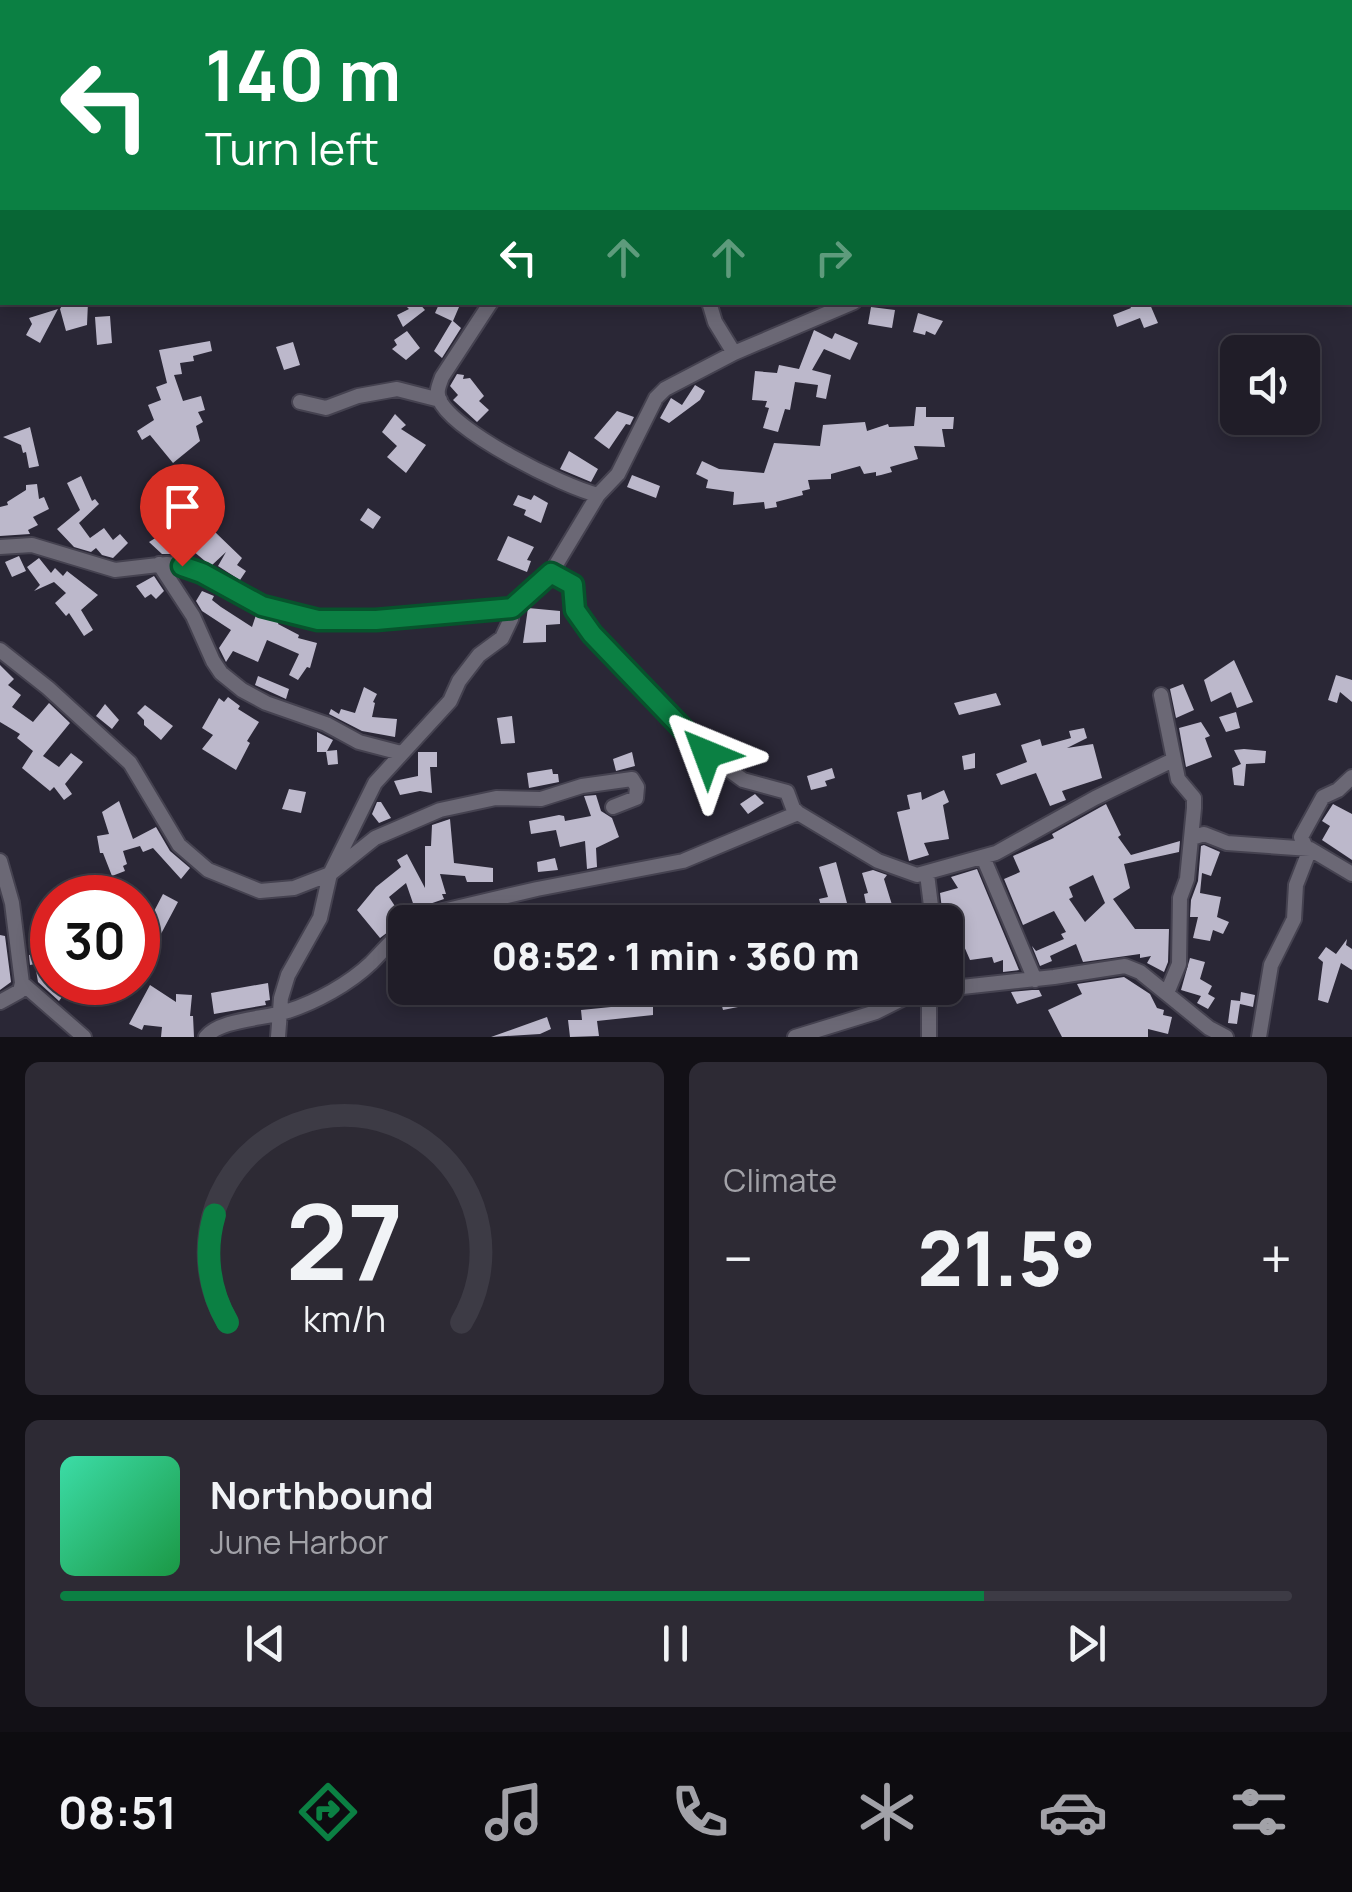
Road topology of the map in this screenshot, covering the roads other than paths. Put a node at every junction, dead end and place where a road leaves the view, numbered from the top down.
1 (490, 305) edge
2 (711, 305) edge
3 (847, 305) edge
4 (734, 353) junction
5 (440, 400) junction
6 (300, 402) dead end
7 (598, 495) junction
8 (0, 548) edge
9 (159, 564) junction
10 (551, 573) junction
11 (512, 608) junction
12 (0, 650) edge
13 (1161, 695) dead end
14 (401, 753) junction
15 (1173, 760) junction
16 (1352, 777) edge
17 (613, 807) dead end
18 (798, 813) junction
19 (1192, 838) junction
20 (1308, 848) junction
21 (983, 857) junction
22 (0, 861) edge
23 (330, 874) junction
24 (927, 874) junction
25 (1352, 874) edge
26 (469, 905) edge
27 (931, 905) edge
28 (388, 947) edge
29 (1036, 980) junction
30 (22, 983) junction
31 (963, 985) edge
32 (1167, 992) junction
33 (0, 1002) edge
34 (887, 1005) edge
35 (937, 1005) edge
36 (282, 1014) junction
37 (1221, 1036) edge
38 (84, 1037) edge
39 (206, 1037) edge
40 (278, 1037) edge
41 (795, 1037) edge
42 (929, 1037) edge
43 (1259, 1037) edge

1 - 5 street
2 - 4 street
3 - 4 street
4 - 7 street
5 - 6 street
5 - 7 street
7 - 10 street
8 - 9 street
9 - 11 street
9 - 14 street
10 - 11 street
10 - 18 street
11 - 14 street
12 - 23 street
13 - 15 street
14 - 23 street
15 - 19 street
15 - 21 street
16 - 20 street
17 - 23 street
18 - 24 street
18 - 26 street
19 - 20 street
19 - 32 street
20 - 25 street
20 - 43 street
21 - 24 street
21 - 29 street
22 - 30 street
23 - 36 street
24 - 27 street
28 - 36 street
29 - 31 street
29 - 32 street
30 - 33 street
30 - 38 street
32 - 37 street
34 - 41 street
35 - 42 street
36 - 39 street
36 - 40 street

